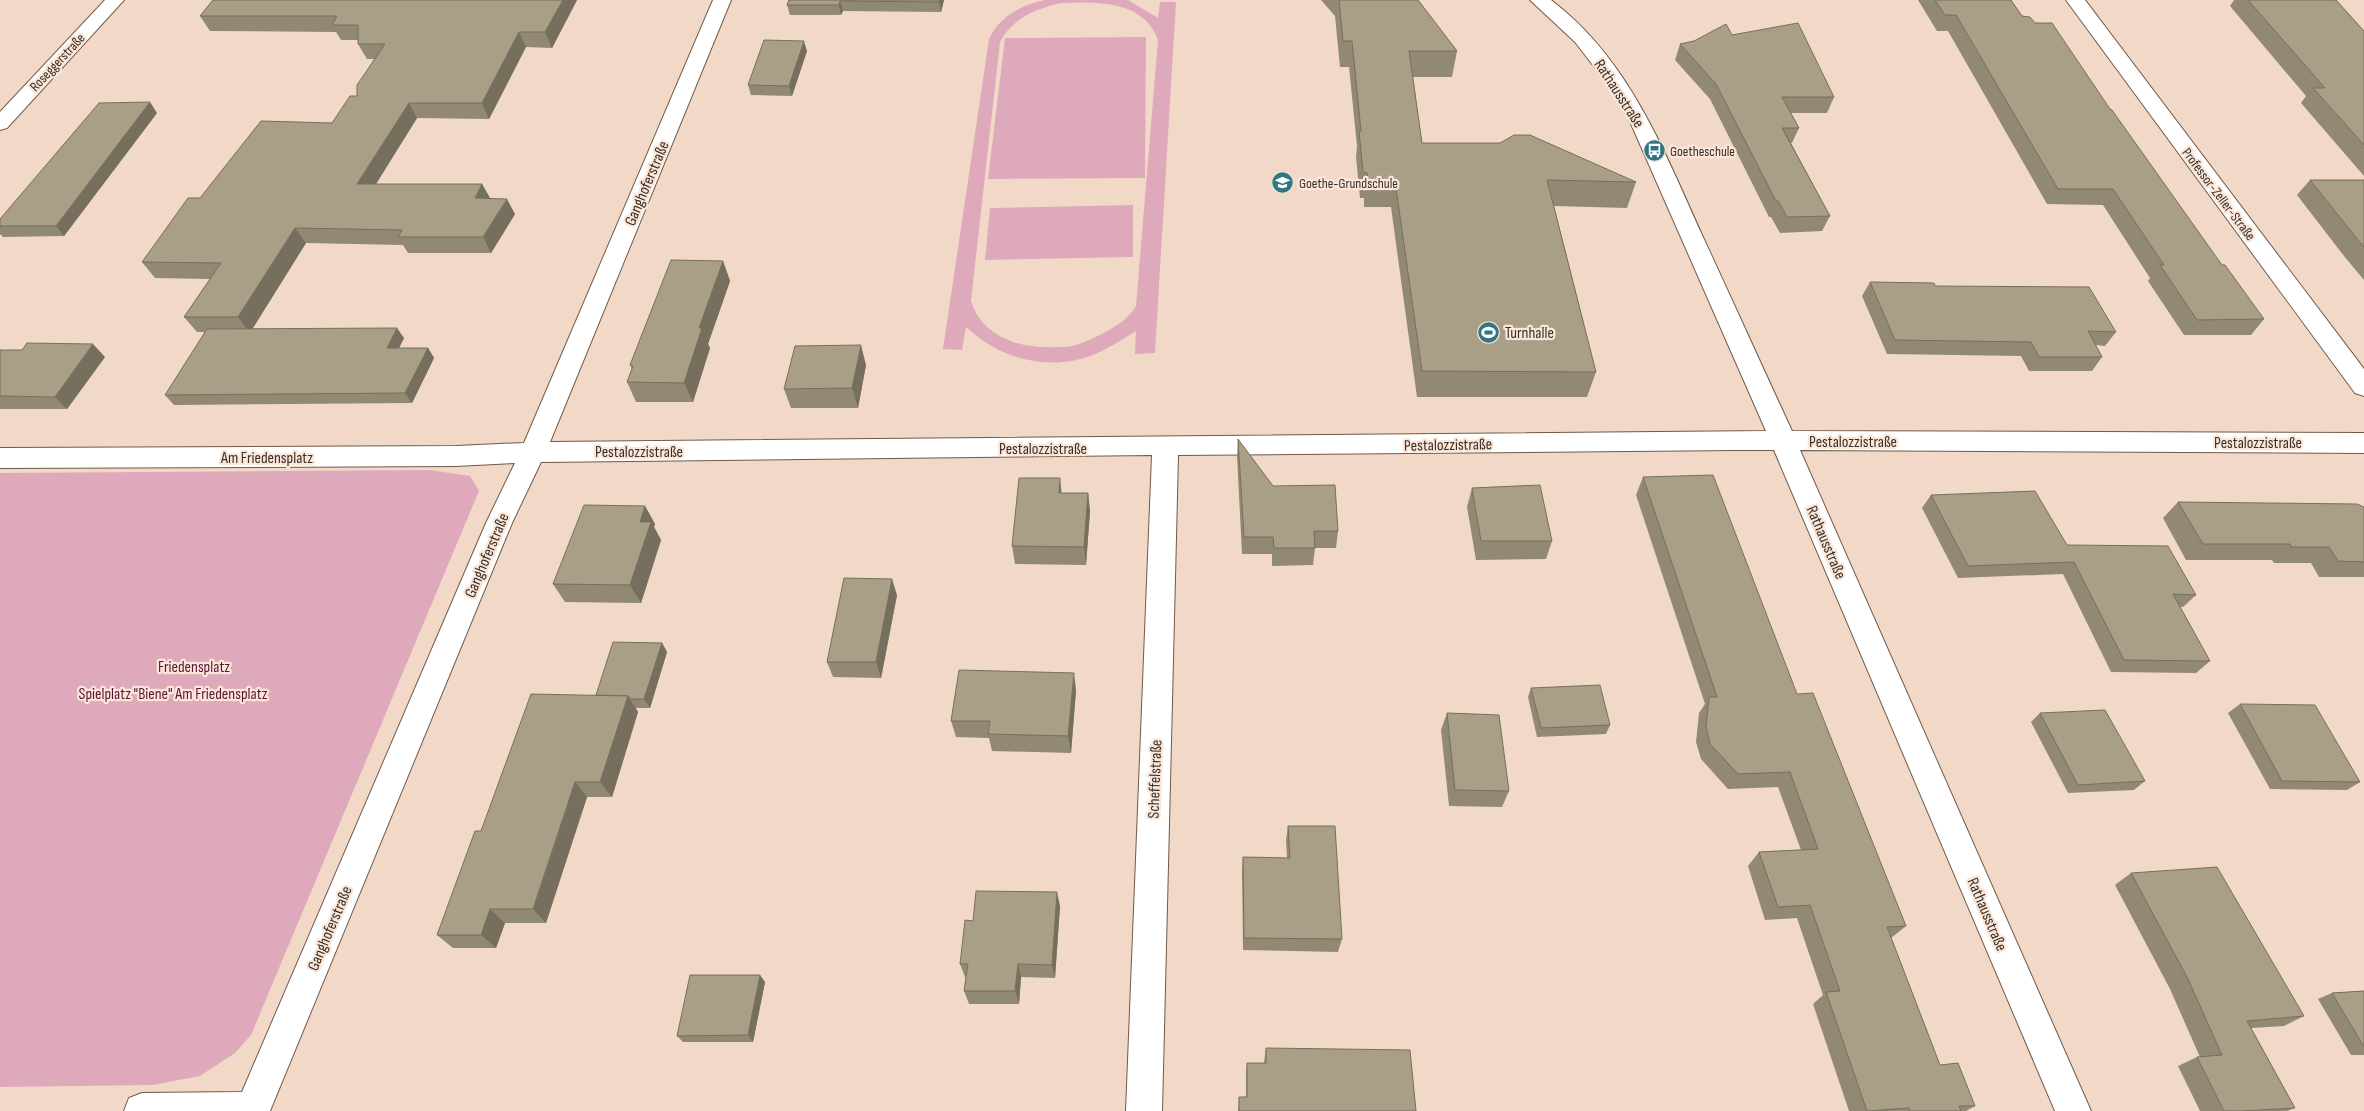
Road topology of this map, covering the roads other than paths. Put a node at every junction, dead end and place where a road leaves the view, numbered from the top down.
1 (115, 0) edge
2 (722, 0) edge
3 (1538, 0) edge
4 (2075, 0) edge
5 (0, 124) edge
6 (2364, 388) edge
7 (1783, 440) junction
8 (2364, 443) edge
9 (1165, 447) junction
10 (533, 452) junction
11 (0, 458) edge
12 (252, 1110) edge
13 (142, 1111) edge
14 (1144, 1111) edge
15 (2073, 1111) edge

1 - 5 street, Roseggerstraße
2 - 10 street, Ganghoferstraße
3 - 7 street, Rathausstraße
4 - 6 street, Professor-Zeller-Straße
7 - 8 street, Pestalozzistraße
7 - 9 street, Pestalozzistraße
7 - 15 street, Rathausstraße
9 - 10 street, Pestalozzistraße
9 - 14 street, Scheffelstraße
10 - 11 street, Am Friedensplatz
10 - 12 street, Ganghoferstraße
12 - 13 street

